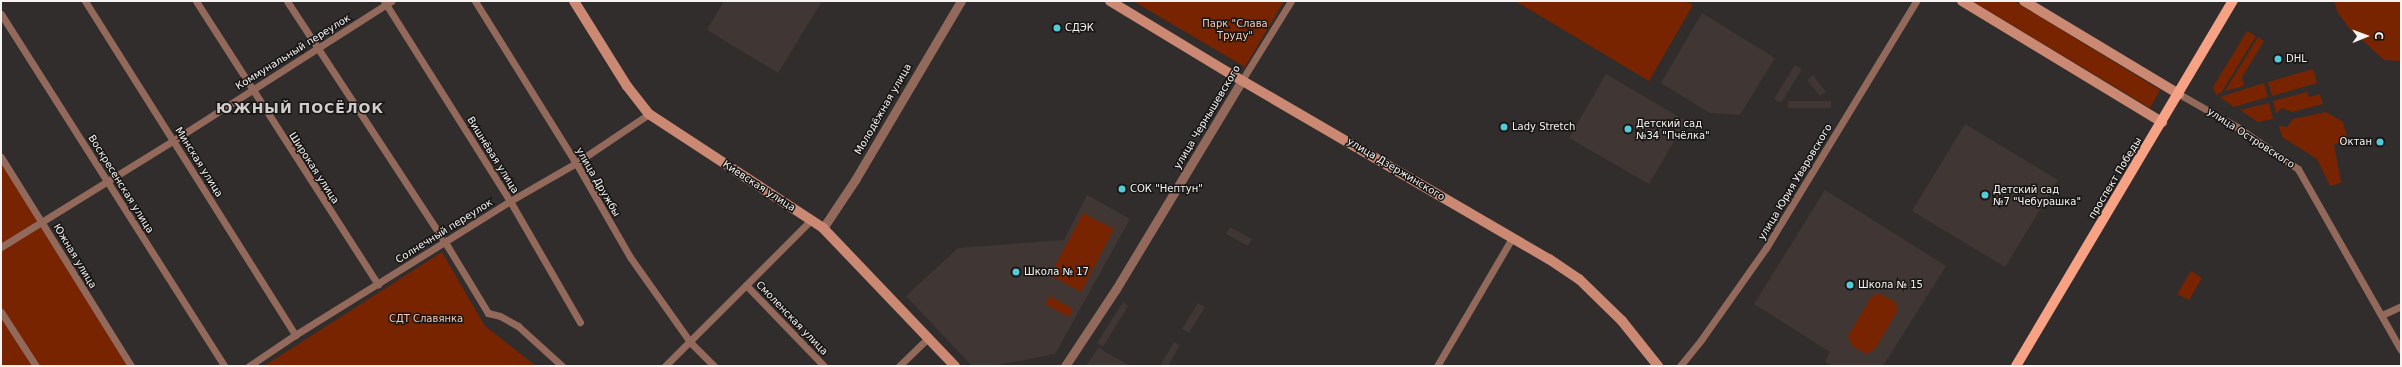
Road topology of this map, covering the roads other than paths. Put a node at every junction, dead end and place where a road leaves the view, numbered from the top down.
1 (85, 1) edge
2 (196, 1) edge
3 (286, 1) edge
4 (475, 1) edge
5 (574, 1) edge
6 (961, 1) edge
7 (1110, 1) edge
8 (1291, 1) edge
9 (1916, 1) edge
10 (1962, 1) edge
11 (2024, 1) edge
12 (2233, 1) edge
13 (387, 2) edge
14 (1, 14) edge
15 (317, 48) junction
16 (1242, 80) junction
17 (252, 89) junction
18 (2179, 94) junction
19 (649, 114) junction
20 (2162, 122) junction
21 (174, 140) junction
22 (1, 157) edge
23 (576, 163) junction
24 (107, 180) junction
25 (510, 201) junction
26 (811, 220) junction
27 (43, 222) junction
28 (823, 228) junction
29 (1512, 238) junction
30 (444, 243) junction
31 (1, 247) edge
32 (746, 284) junction
33 (378, 285) junction
34 (2401, 306) edge
35 (1, 312) edge
36 (2382, 315) junction
37 (580, 322) dead end
38 (295, 335) junction
39 (928, 338) junction
40 (691, 343) junction
41 (2401, 350) edge
42 (36, 366) edge
43 (131, 366) edge
44 (224, 366) edge
45 (249, 366) edge
46 (562, 366) edge
47 (665, 366) edge
48 (714, 366) edge
49 (824, 366) edge
50 (899, 366) edge
51 (955, 366) edge
52 (1065, 366) edge
53 (1437, 366) edge
54 (1658, 366) edge
55 (1680, 366) edge
56 (2016, 366) edge

1 - 21 street, Минская улица
2 - 17 street, Широкая улица
3 - 15 street
4 - 23 street, улица Дружбы
5 - 19 main road, Киевская улица
6 - 28 street, Молодёжная улица
7 - 16 main road, улица Дзержинского
8 - 16 street, улица Чернышевского
9 - 55 street, улица Юрия Уваровского
10 - 20 main road
11 - 18 main road, улица Островского
12 - 18 main road, проспект Победы
13 - 15 street, Коммунальный переулок
13 - 25 street, Вишнёвая улица
14 - 24 street, Воскресенская улица
15 - 17 street, Коммунальный переулок
15 - 30 street
16 - 29 main road, улица Дзержинского
16 - 52 street, улица Чернышевского
17 - 21 street, Коммунальный переулок
17 - 33 street, Широкая улица
18 - 20 main road, проспект Победы
18 - 36 street, улица Островского
19 - 23 street, Солнечный переулок
19 - 26 main road, Киевская улица
20 - 56 main road, проспект Победы
21 - 24 street, Коммунальный переулок
21 - 38 street, Минская улица
22 - 27 street, Южная улица
23 - 25 street, Солнечный переулок
23 - 40 street, улица Дружбы
24 - 27 street, Коммунальный переулок
24 - 44 street, Воскресенская улица
25 - 30 street, Солнечный переулок
25 - 37 street, Вишнёвая улица
26 - 28 main road, Киевская улица
26 - 32 street
27 - 31 street, Коммунальный переулок
27 - 43 street, Южная улица
28 - 39 main road, Киевская улица
29 - 53 street
29 - 54 main road, улица Дзержинского
30 - 33 street, Солнечный переулок
30 - 46 street
32 - 40 street
32 - 49 street, Смоленская улица
33 - 38 street, Солнечный переулок
34 - 36 street
35 - 42 street
36 - 41 street, улица Островского
38 - 45 street, Солнечный переулок
39 - 50 street
39 - 51 main road, Киевская улица
40 - 47 street
40 - 48 street, улица Дружбы

